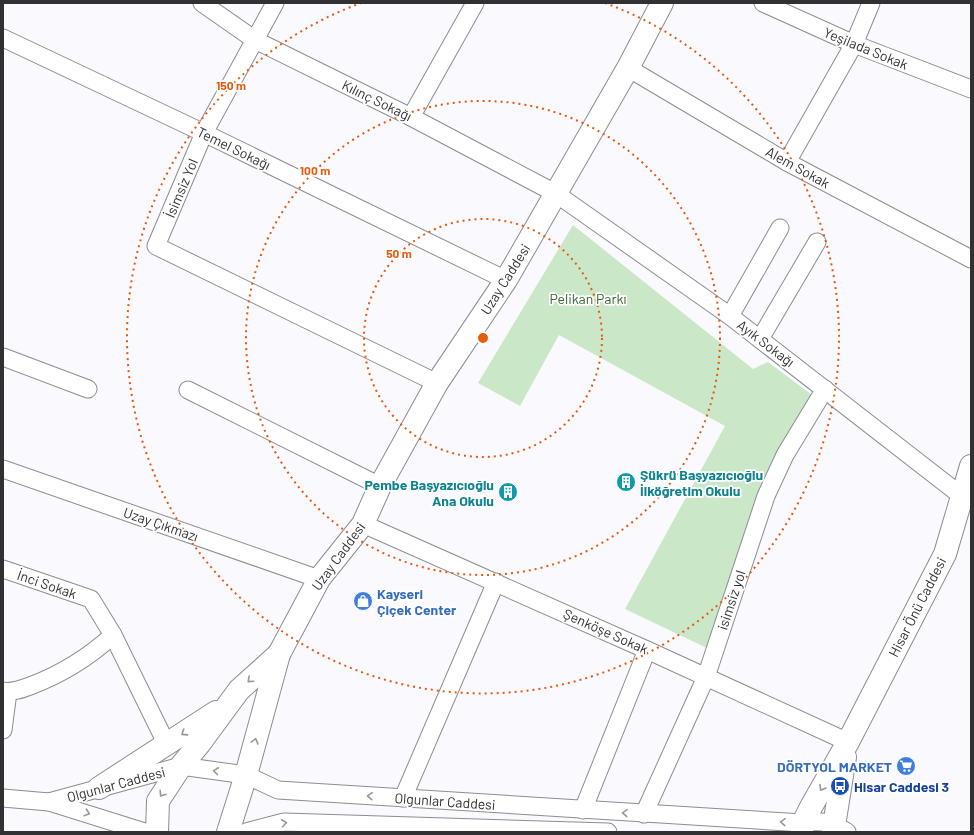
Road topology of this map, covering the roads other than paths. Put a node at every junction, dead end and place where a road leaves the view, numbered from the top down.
1 (202, 3) edge
2 (275, 3) edge
3 (475, 3) edge
4 (662, 3) edge
5 (764, 3) edge
6 (871, 3) edge
7 (3, 38) edge
8 (255, 40) junction
9 (854, 44) junction
10 (628, 68) junction
11 (971, 89) edge
12 (411, 117) junction
13 (204, 133) junction
14 (787, 162) junction
15 (555, 193) junction
16 (780, 228) dead end
17 (817, 242) dead end
18 (971, 259) edge
19 (506, 280) junction
20 (730, 316) junction
21 (760, 339) junction
22 (3, 357) edge
23 (438, 383) junction
24 (88, 389) dead end
25 (825, 389) junction
26 (188, 390) dead end
27 (971, 466) edge
28 (3, 468) edge
29 (380, 486) junction
30 (967, 498) edge
31 (363, 524) junction
32 (3, 568) edge
33 (319, 579) junction
34 (496, 582) junction
35 (114, 635) junction
36 (647, 650) junction
37 (279, 654) junction
38 (706, 677) junction
39 (5, 691) edge
40 (229, 704) junction
41 (3, 730) edge
42 (848, 742) junction
43 (167, 744) junction
44 (181, 766) junction
45 (246, 775) junction
46 (99, 788) junction
47 (3, 798) edge
48 (403, 798) junction
49 (49, 802) junction
50 (584, 810) junction
51 (644, 814) junction
52 (803, 827) edge
53 (838, 829) edge
54 (145, 832) edge
55 (157, 832) edge
56 (228, 832) edge
57 (246, 832) edge
58 (608, 832) edge

1 - 8 street, Kılınç Sokağı
2 - 8 street, İsimsiz Yol
3 - 12 street
4 - 10 main road, Uzay Caddesi
5 - 9 street, Yeşilada Sokak
6 - 9 street
7 - 13 street, Temel Sokağı
8 - 12 street, Kılınç Sokağı
8 - 13 street, İsimsiz Yol
9 - 11 street, Yeşilada Sokak
9 - 14 street
10 - 14 street, Alem Sokak
10 - 15 main road, Uzay Caddesi
12 - 15 street, Kılınç Sokağı
13 - 19 street, Temel Sokağı
13 - 23 street, İsimsiz Yol
14 - 18 street, Alem Sokak
15 - 19 main road, Uzay Caddesi
15 - 20 street, Ayık Sokağı
16 - 20 street
17 - 21 street
19 - 23 main road, Uzay Caddesi
20 - 21 street, Ayık Sokağı
21 - 25 street, Ayık Sokağı
22 - 24 street
23 - 29 main road, Uzay Caddesi
25 - 30 street, Ayık Sokağı
25 - 38 street, isimsiz yol
26 - 29 street
27 - 30 main road, Hisar Önü Caddesi
28 - 33 street, Uzay Çıkmazı
29 - 31 main road, Uzay Caddesi
30 - 42 main road, Hisar Önü Caddesi
31 - 33 main road, Uzay Caddesi
31 - 34 street, Şenköşe Sokak
32 - 35 street, İnci Sokak
33 - 37 main road, Uzay Caddesi
34 - 36 street, Şenköşe Sokak
34 - 48 street
35 - 39 street
35 - 43 street
36 - 38 street, Şenköşe Sokak
36 - 50 street
37 -> 40 main road, Uzay Caddesi
45 -> 37 main road, Uzay Caddesi
38 - 42 street, Şenköşe Sokak
38 - 51 street, isimsiz yol
39 - 41 street
40 -> 43 main road
40 - 44 main road, Uzay Caddesi
42 -> 52 main road, Hisar Önü Caddesi
42 - 53 main road, Hisar Önü Caddesi
43 - 46 main road
45 -> 44 street, Olgunlar Caddesi
44 - 46 street, Olgunlar Caddesi
44 -> 55 main road, Uzay Caddesi
48 -> 45 street, Olgunlar Caddesi
45 - 56 main road, Uzay Caddesi
46 - 49 street, Olgunlar Caddesi
47 - 49 street, Olgunlar Caddesi
48 - 50 street, Olgunlar Caddesi
49 -> 54 street, Olgunlar Caddesi
51 -> 50 street, Olgunlar Caddesi
52 -> 51 street, Olgunlar Caddesi
52 - 53 street, Olgunlar Caddesi
57 -> 58 street, Olgunlar Caddesi

